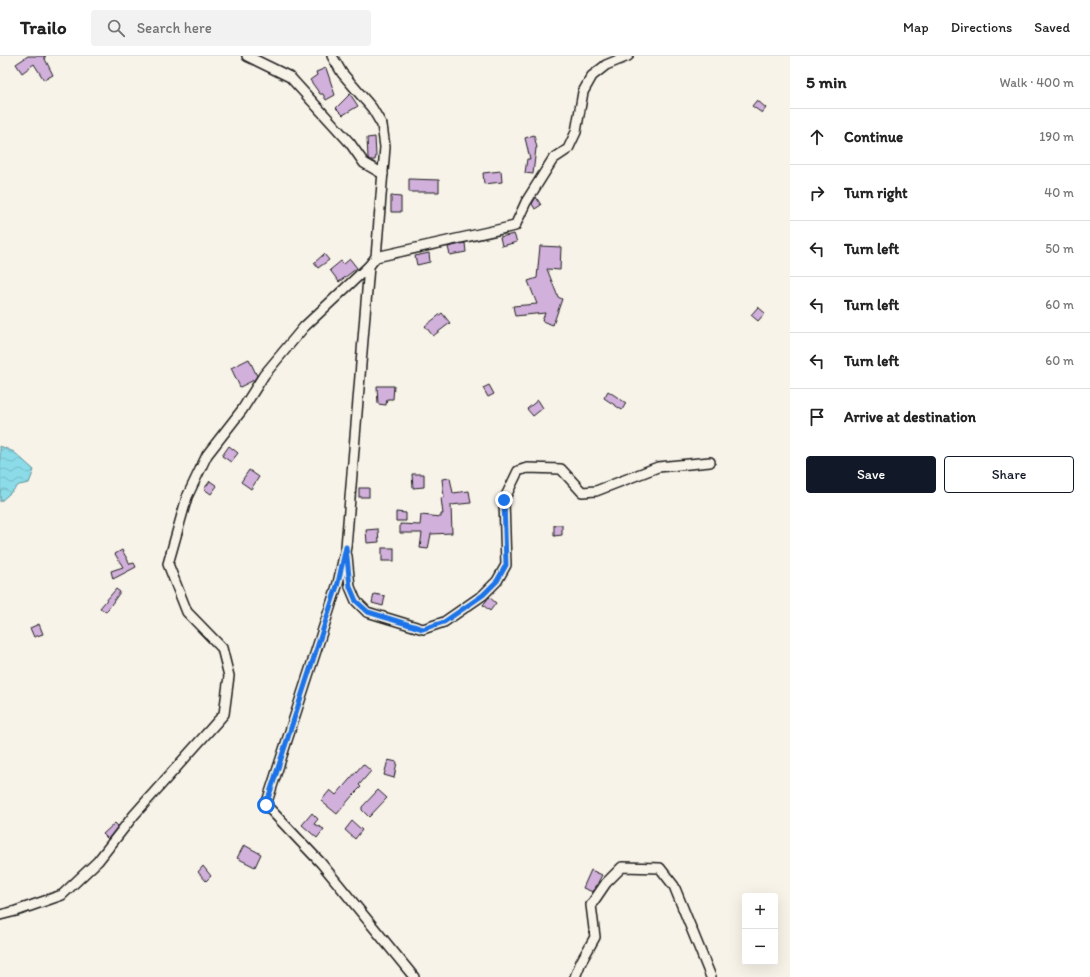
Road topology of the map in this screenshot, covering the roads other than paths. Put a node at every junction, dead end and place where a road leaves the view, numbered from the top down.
1 (247, 56) edge
2 (332, 56) edge
3 (628, 56) edge
4 (383, 174) junction
5 (376, 257) junction
6 (369, 266) junction
7 (710, 462) dead end
8 (346, 547) junction
9 (0, 915) edge
10 (414, 977) edge
11 (575, 977) edge
12 (711, 977) edge

1 - 4 street
2 - 4 street
3 - 5 street
4 - 5 street
5 - 6 street
6 - 8 street
6 - 9 street
7 - 8 street
8 - 10 street
11 - 12 street

